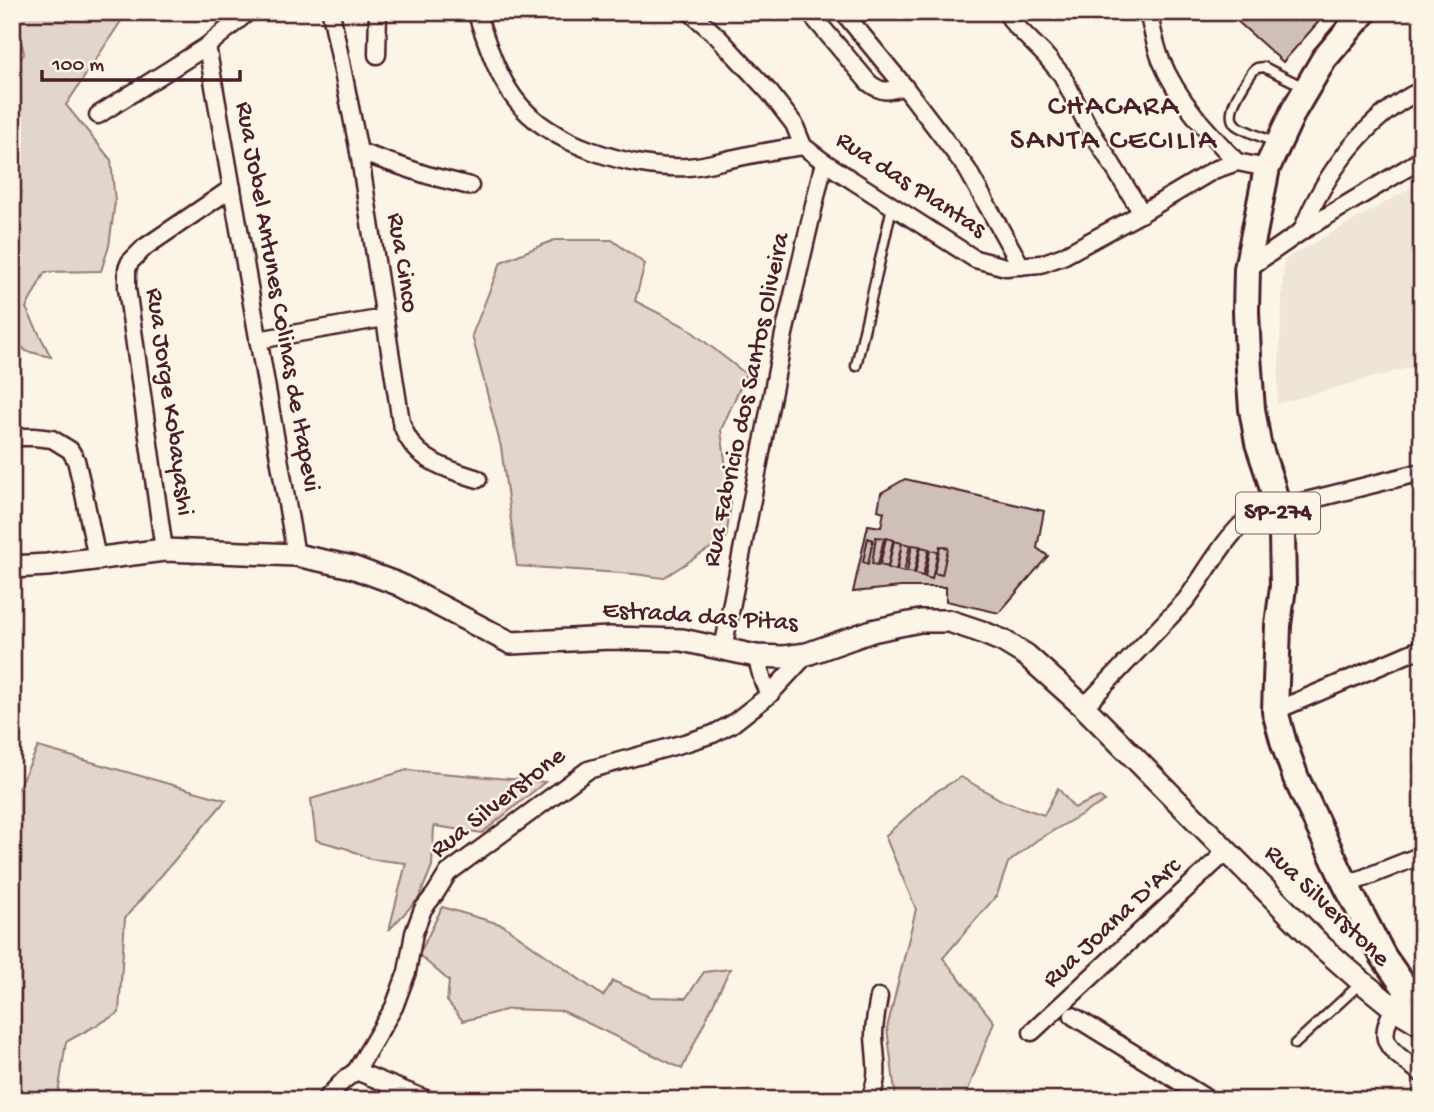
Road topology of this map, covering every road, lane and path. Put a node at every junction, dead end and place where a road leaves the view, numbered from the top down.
1 (248, 12) edge
2 (331, 12) edge
3 (378, 12) edge
4 (476, 12) edge
5 (690, 12) edge
6 (809, 12) edge
7 (843, 12) edge
8 (1006, 12) edge
9 (1148, 12) edge
10 (1364, 12) edge
11 (207, 46) junction
12 (377, 55) dead end
13 (904, 86) junction
14 (1306, 89) junction
15 (1422, 90) edge
16 (98, 115) dead end
17 (1278, 144) junction
18 (803, 146) junction
19 (359, 152) junction
20 (1422, 159) edge
21 (824, 162) junction
22 (1237, 162) junction
23 (1267, 168) junction
24 (470, 186) dead end
25 (232, 188) junction
26 (892, 207) junction
27 (1142, 213) junction
28 (1302, 231) junction
29 (1021, 266) junction
30 (1247, 270) junction
31 (384, 318) junction
32 (258, 340) junction
33 (856, 366) dead end
34 (12, 437) edge
35 (1422, 472) edge
36 (478, 479) dead end
37 (1278, 508) junction
38 (164, 550) junction
39 (296, 555) junction
40 (97, 559) junction
41 (12, 567) edge
42 (1422, 648) edge
43 (723, 649) junction
44 (807, 654) junction
45 (756, 656) junction
46 (769, 695) junction
47 (1084, 707) junction
48 (1275, 711) junction
49 (1227, 851) junction
50 (1422, 855) edge
51 (1346, 885) junction
52 (1362, 982) junction
53 (1407, 996) edge
54 (879, 997) dead end
55 (1422, 1013) edge
56 (1073, 1016) dead end
57 (1422, 1025) edge
58 (1032, 1032) dead end
59 (1295, 1044) dead end
60 (356, 1071) junction
61 (1422, 1074) edge
62 (325, 1100) edge
63 (428, 1100) edge
64 (869, 1100) edge
65 (1209, 1100) edge

1 - 11 street
2 - 19 street, Rua Cinco
3 - 12 street
4 - 18 street
5 - 18 street, Rua das Plantas
6 - 13 street
7 - 13 street
8 - 27 street
9 - 22 street
10 - 14 main road, SP-274
11 - 16 street
11 - 25 street, Rua Jobel Antunes Colinas de Itapevi
13 - 29 street
14 - 17 main road, SP-274
14 - 17 lane
15 - 28 street
17 - 23 main road, SP-274
18 - 21 street, Rua das Plantas
19 - 24 street
19 - 31 street, Rua Cinco
20 - 28 street
21 - 26 street, Rua das Plantas
21 - 43 street, Rua Fabricio dos Santos Oliveira
22 - 23 street
22 - 27 street, Rua das Plantas
23 - 30 main road, SP-274
25 - 32 street, Rua Jobel Antunes Colinas de Itapevi
25 - 38 street, Rua Jorge Kobayashi
26 - 29 street, Rua das Plantas
26 - 33 lane
27 - 29 street, Rua das Plantas
28 - 30 street
30 - 37 main road, SP-274
31 - 32 street
31 - 36 street, Rua Cinco
32 - 39 street, Rua Jobel Antunes Colinas de Itapevi
34 - 40 street
35 - 37 street
37 - 47 street
37 - 48 main road, SP-274
38 - 39 street, Estrada das Pitas
38 - 40 street, Estrada das Pitas
39 - 43 street, Estrada das Pitas
40 - 41 street, Estrada das Pitas
42 - 48 street
43 - 45 street, Estrada das Pitas
44 - 45 street, Estrada das Pitas
44 - 46 street, Rua Silverstone
44 - 47 street, Estrada das Pitas
45 - 46 street
46 - 60 street, Rua Silverstone
47 - 49 street, Estrada das Pitas
48 - 51 main road, SP-274
49 - 52 street, Rua Silverstone
49 - 58 street, Rua Joana D'Arc
50 - 51 street
51 - 53 main road, SP-274
52 - 53 street, Rua Silverstone
52 - 59 lane
53 - 55 main road, SP-274
53 - 57 street, Rua Silverstone
53 - 61 street
54 - 64 street
56 - 65 street
60 - 62 street, Rua Silverstone
60 - 63 street

